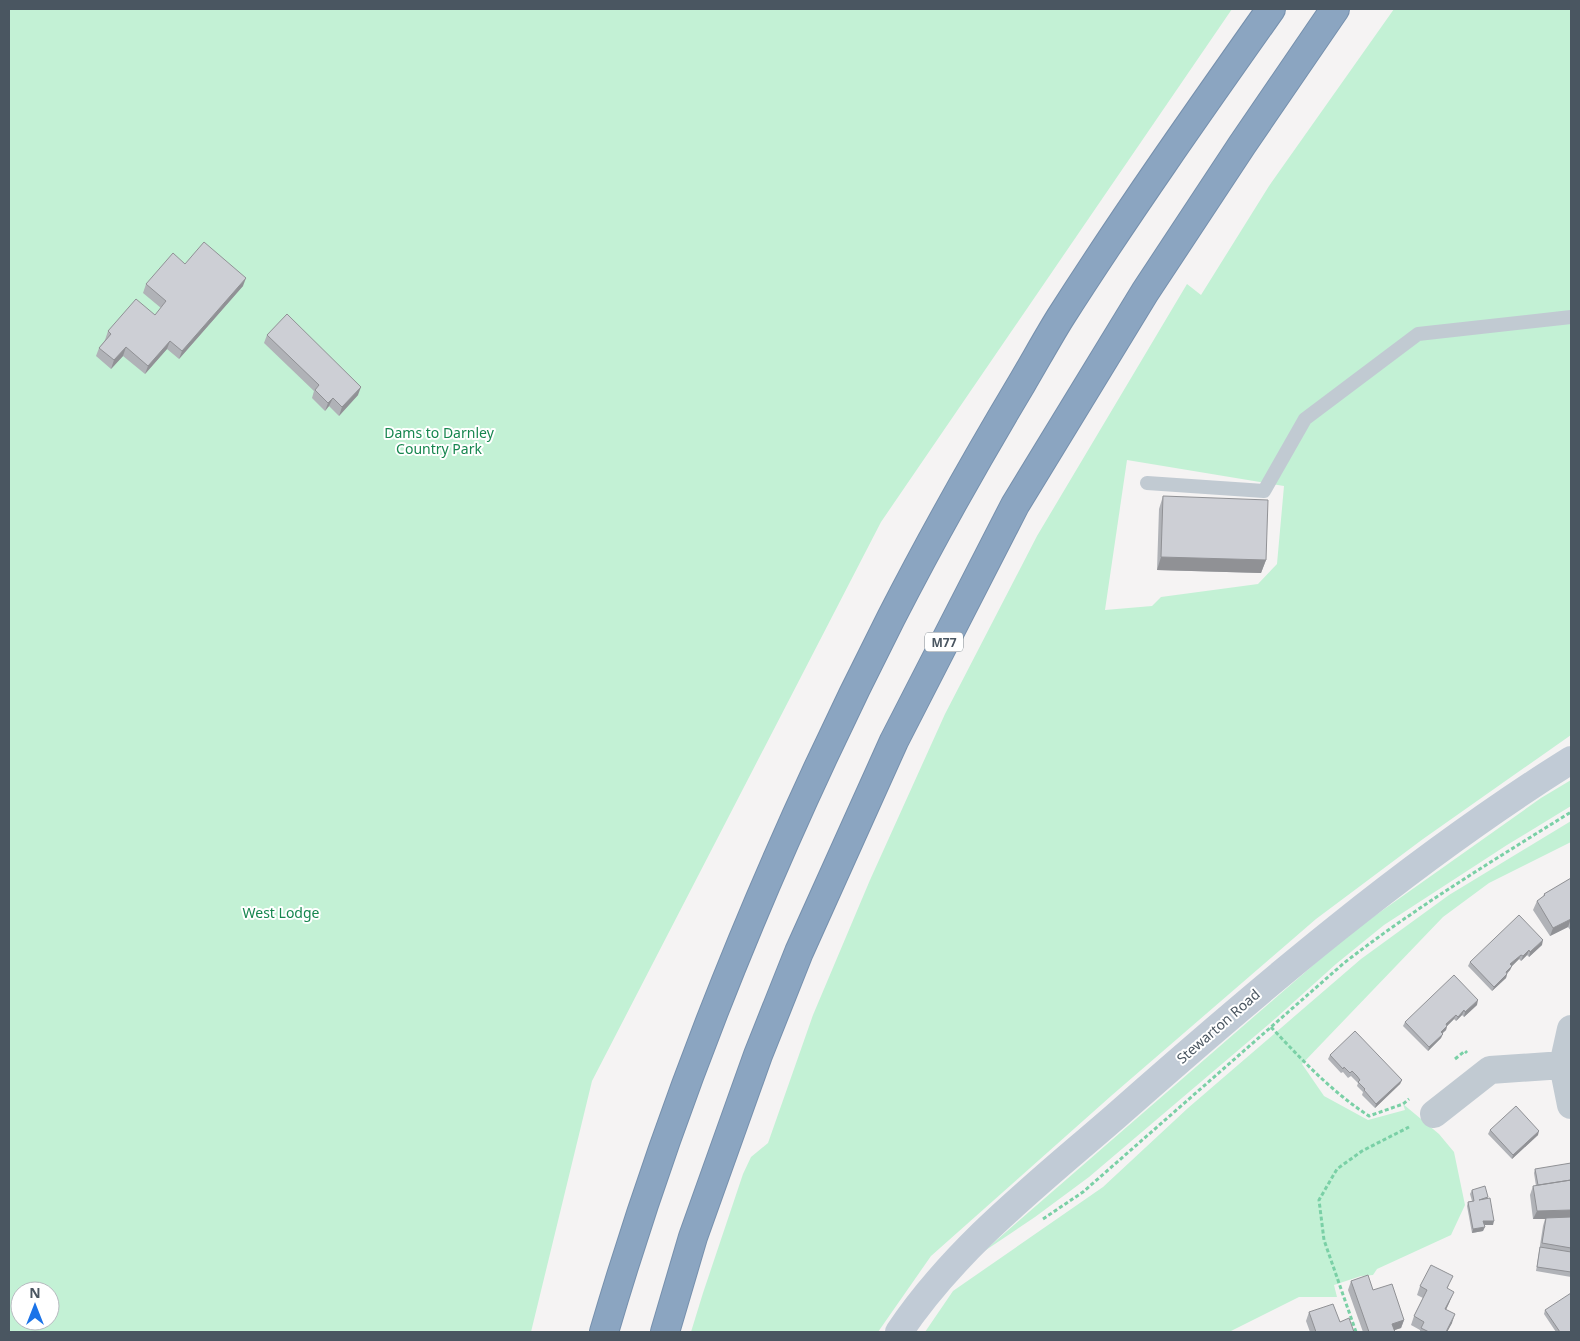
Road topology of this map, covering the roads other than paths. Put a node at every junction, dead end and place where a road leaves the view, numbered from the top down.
1 (1271, 9) edge
2 (1335, 9) edge
3 (1571, 317) edge
4 (1147, 482) dead end
5 (1571, 760) edge
6 (1571, 1029) edge
7 (1563, 1065) junction
8 (1571, 1105) edge
9 (1434, 1114) road end
10 (604, 1332) edge
11 (665, 1332) edge
12 (899, 1332) edge

1 - 10 highway
2 - 11 highway, M77
3 - 4 lane
5 - 12 main road, Stewarton Road
6 - 7 street
7 - 8 street
7 - 9 street

